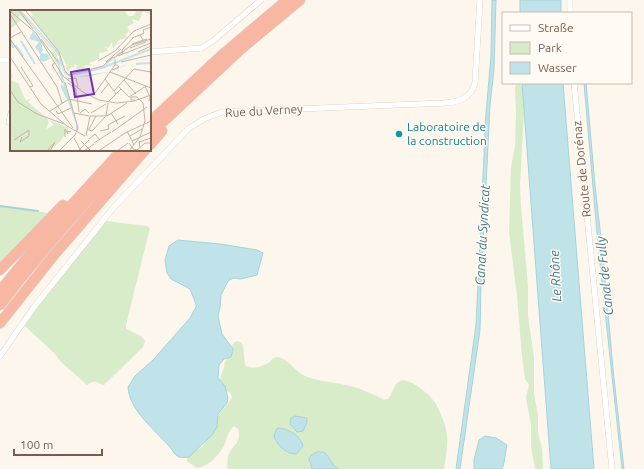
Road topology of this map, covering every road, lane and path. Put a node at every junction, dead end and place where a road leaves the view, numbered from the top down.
1 (261, 0) edge
2 (287, 0) edge
3 (300, 0) edge
4 (480, 0) edge
5 (570, 0) edge
6 (570, 12) edge
7 (151, 52) edge
8 (217, 70) junction
9 (574, 84) edge
10 (10, 117) edge
11 (151, 120) edge
12 (9, 122) dead end
13 (151, 133) edge
14 (151, 144) edge
15 (117, 151) edge
16 (121, 151) edge
17 (134, 151) edge
18 (144, 151) edge
19 (0, 270) edge
20 (0, 291) edge
21 (0, 305) edge
22 (0, 323) edge
23 (0, 356) edge
24 (612, 469) edge

1 - 7 street
2 - 11 highway
3 - 8 highway
4 - 23 street, Rue du Verney
5 - 6 street
8 - 13 highway
8 - 14 highway
9 - 24 street, Route de Dorénaz
10 - 12 street
15 - 19 highway
16 - 20 highway
17 - 21 highway
18 - 22 highway

